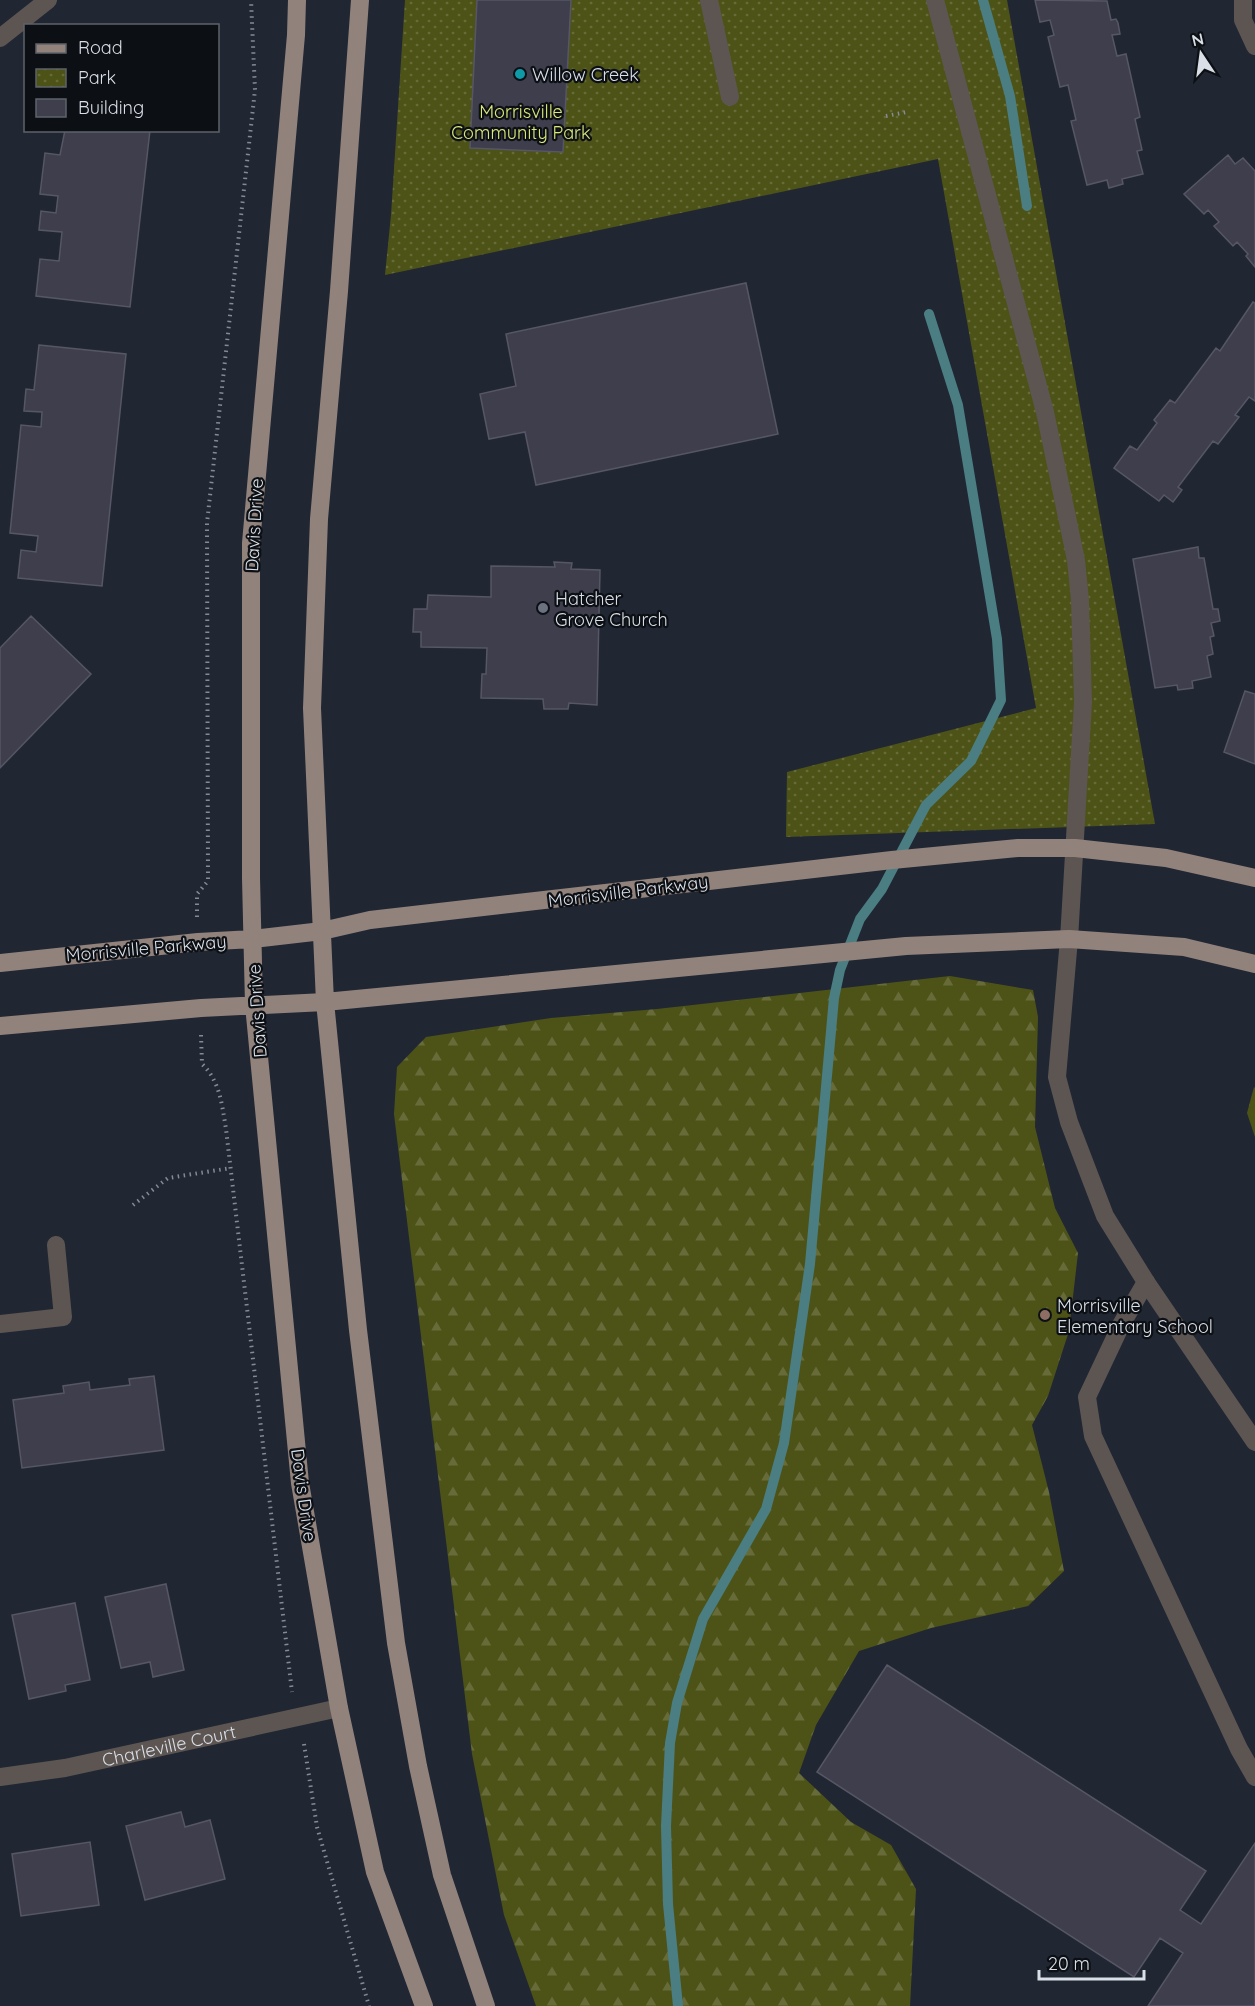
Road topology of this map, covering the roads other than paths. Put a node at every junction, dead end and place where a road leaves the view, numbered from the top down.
1 (48, 0) edge
2 (297, 0) edge
3 (360, 0) edge
4 (709, 0) edge
5 (935, 0) edge
6 (1243, 0) edge
7 (0, 38) edge
8 (1255, 46) edge
9 (730, 97) dead end
10 (1075, 848) junction
11 (1255, 878) edge
12 (322, 931) junction
13 (253, 939) junction
14 (1069, 939) junction
15 (0, 963) edge
16 (1255, 964) edge
17 (325, 1002) junction
18 (254, 1005) junction
19 (0, 1026) edge
20 (56, 1245) dead end
21 (1146, 1282) junction
22 (0, 1324) edge
23 (1255, 1442) edge
24 (339, 1707) junction
25 (0, 1777) edge
26 (1255, 1777) edge
27 (424, 2006) edge
28 (486, 2006) edge

1 - 7 street
2 - 13 main road, Davis Drive
3 - 12 main road
4 - 9 street
5 - 10 street
6 - 8 street
10 - 11 main road, Morrisville Parkway
10 - 12 main road, Morrisville Parkway
10 - 14 street
12 - 13 main road, Morrisville Parkway
12 - 17 main road
13 - 15 main road, Morrisville Parkway
13 - 18 main road, Davis Drive
14 - 16 main road
14 - 17 main road
14 - 21 street
17 - 18 main road
17 - 28 main road
18 - 19 main road
18 - 24 main road, Davis Drive
20 - 22 street
21 - 23 street
21 - 26 street
24 - 25 street, Charleville Court
24 - 27 main road, Davis Drive

